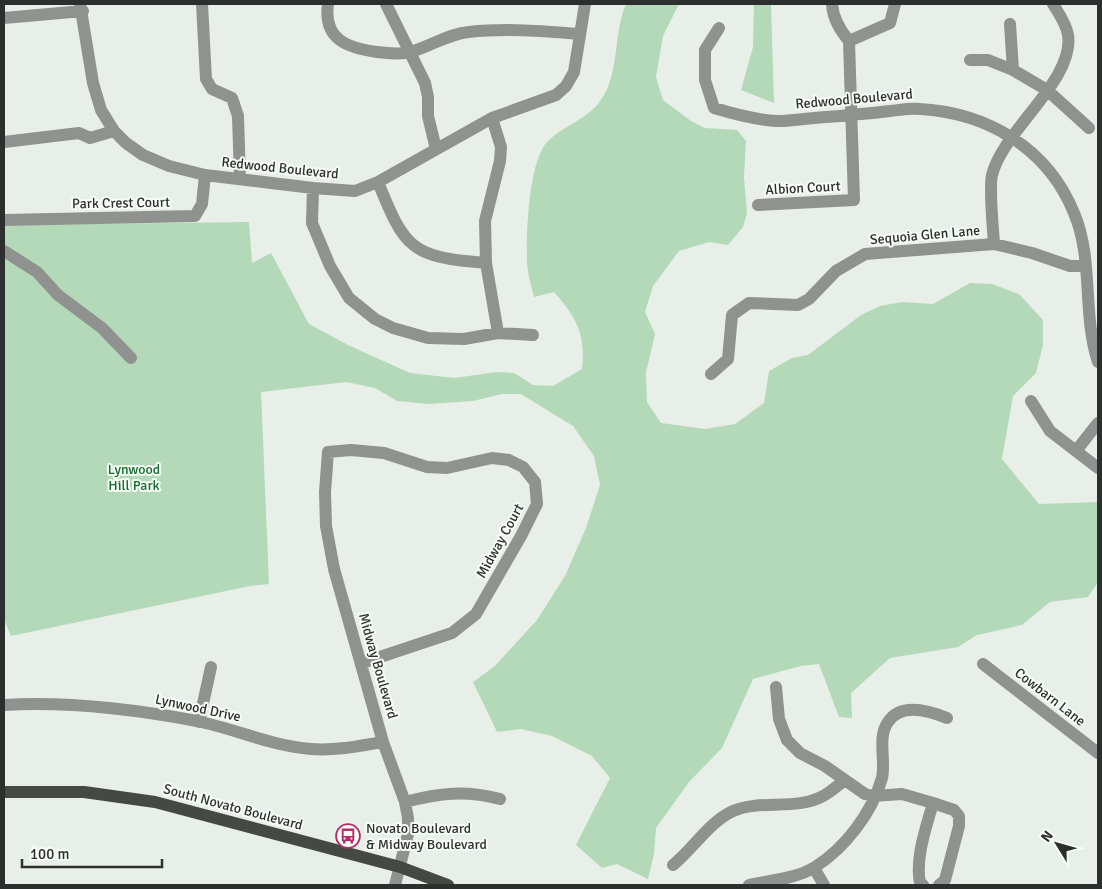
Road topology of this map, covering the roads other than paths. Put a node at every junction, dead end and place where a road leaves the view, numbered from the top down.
1 (202, 4) edge
2 (328, 4) edge
3 (386, 4) edge
4 (585, 4) edge
5 (832, 4) edge
6 (895, 4) edge
7 (1053, 4) edge
8 (81, 7) edge
9 (4, 18) edge
10 (1010, 24) dead end
11 (719, 28) dead end
12 (580, 34) junction
13 (849, 41) junction
14 (411, 52) junction
15 (970, 60) dead end
16 (1013, 70) junction
17 (1047, 90) junction
18 (851, 115) junction
19 (492, 118) junction
20 (1089, 128) dead end
21 (114, 130) junction
22 (1012, 136) junction
23 (4, 142) edge
24 (436, 149) junction
25 (205, 175) junction
26 (240, 179) junction
27 (378, 182) junction
28 (313, 188) junction
29 (758, 205) dead end
30 (4, 220) edge
31 (994, 244) junction
32 (4, 250) edge
33 (486, 263) junction
34 (1086, 266) junction
35 (498, 333) junction
36 (533, 335) dead end
37 (131, 358) dead end
38 (1098, 362) edge
39 (711, 374) dead end
40 (1031, 402) dead end
41 (1098, 423) edge
42 (1076, 451) junction
43 (328, 452) joint
44 (1098, 468) edge
45 (362, 663) junction
46 (983, 664) dead end
47 (211, 667) dead end
48 (776, 687) dead end
49 (4, 705) edge
50 (947, 718) dead end
51 (199, 722) junction
52 (383, 742) junction
53 (1098, 754) edge
54 (845, 780) junction
55 (4, 792) edge
56 (873, 796) junction
57 (500, 799) dead end
58 (405, 802) junction
59 (932, 804) junction
60 (673, 865) dead end
61 (400, 867) junction
62 (814, 868) junction
63 (768, 883) edge
64 (396, 885) edge
65 (448, 885) edge
66 (749, 885) edge
67 (824, 885) edge
68 (923, 885) edge
69 (940, 885) edge

1 - 26 street
2 - 14 street
3 - 14 street
4 - 12 street, Redwood Boulevard
5 - 13 street
6 - 13 street
7 - 17 street
8 - 9 street
8 - 21 street, Redwood Boulevard
10 - 16 street
11 - 18 street, Redwood Boulevard
12 - 14 street
12 - 19 street, Redwood Boulevard
13 - 18 street
14 - 24 street
15 - 16 street
16 - 17 street
17 - 20 street
17 - 22 street
18 - 22 street, Redwood Boulevard
18 - 29 street, Albion Court
19 - 24 street, Redwood Boulevard
19 - 33 street
21 - 23 street
21 - 25 street, Redwood Boulevard
22 - 31 street
22 - 34 street, Redwood Boulevard
24 - 27 street, Redwood Boulevard
25 - 26 street, Redwood Boulevard
25 - 30 street, Park Crest Court
26 - 28 street, Redwood Boulevard
27 - 28 street, Redwood Boulevard
27 - 33 street
28 - 35 street
31 - 34 street, Sequoia Glen Lane
31 - 39 street, Sequoia Glen Lane
32 - 37 street
33 - 35 street
34 - 38 street, Redwood Boulevard
35 - 36 street
40 - 42 street
41 - 42 street
42 - 44 street
43 - 45 street, Midway Boulevard
43 - 45 street, Midway Court
45 - 52 street, Midway Boulevard
46 - 53 street, Cowbarn Lane
47 - 51 street
48 - 54 street
49 - 51 street, Lynwood Drive
50 - 56 street
51 - 52 street, Lynwood Drive
52 - 58 street, Midway Boulevard
54 - 56 street
54 - 60 street
55 - 61 main road, South Novato Boulevard
56 - 59 street
56 - 62 street
57 - 58 street
58 - 61 street, Midway Boulevard
59 - 68 street
59 - 69 street
61 - 64 street, Midway Boulevard
61 - 65 main road, South Novato Boulevard
62 - 63 street
62 - 67 street
63 - 66 street

